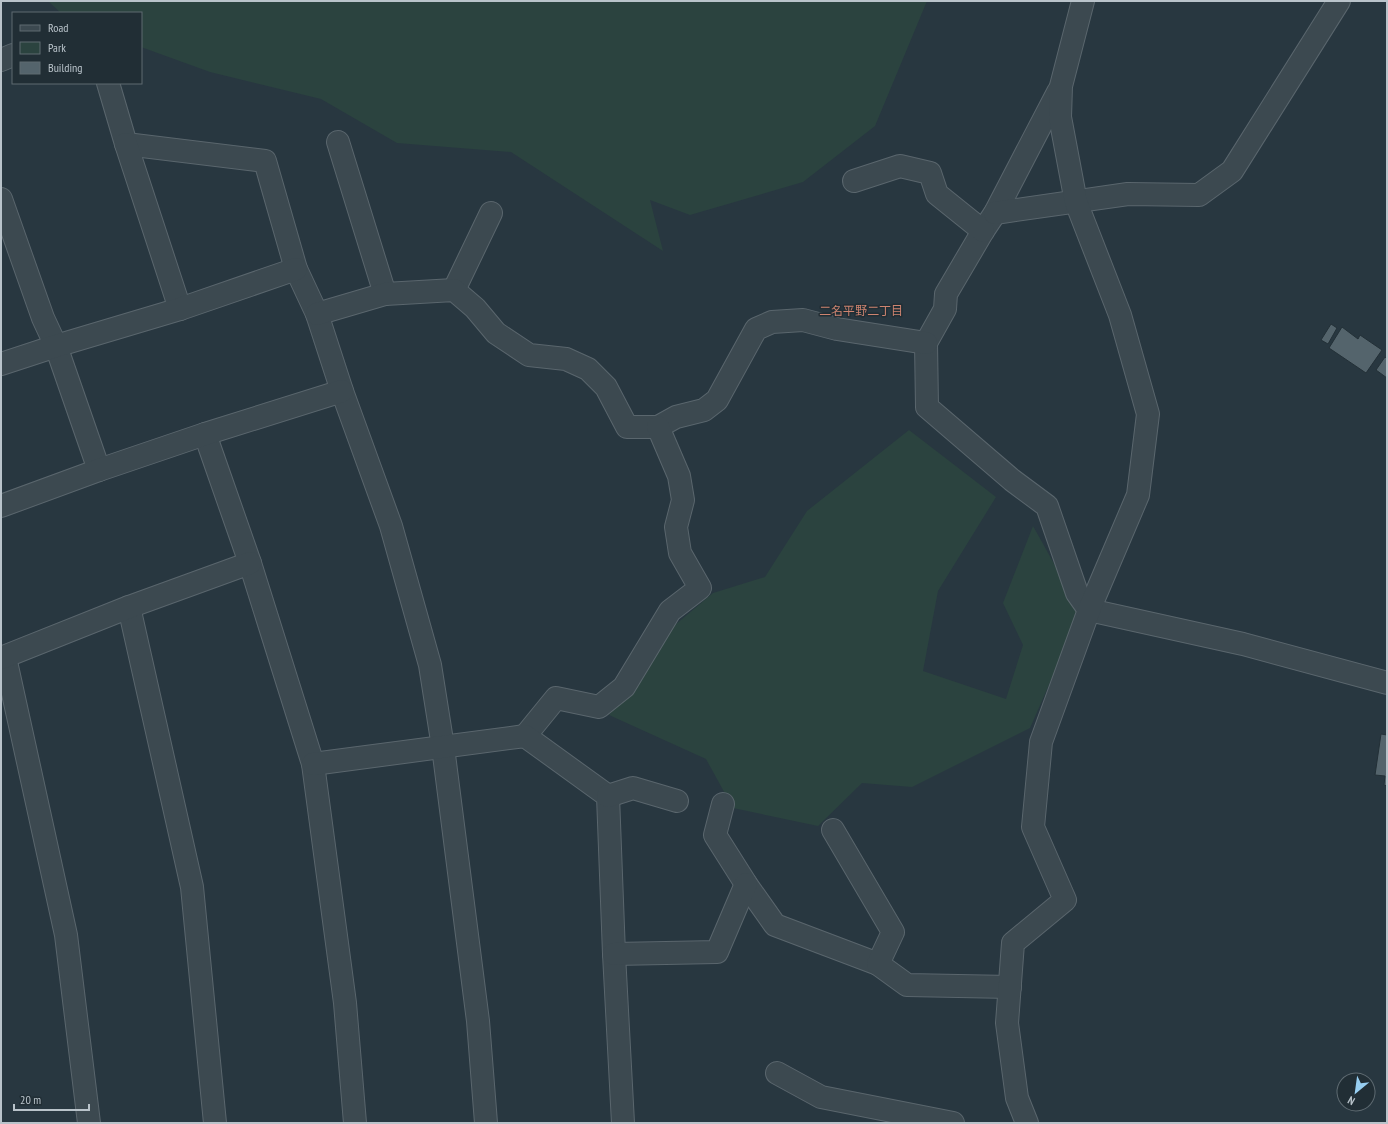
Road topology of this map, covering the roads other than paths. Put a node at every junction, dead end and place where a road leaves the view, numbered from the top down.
1 (1083, 1) edge
2 (1339, 1) edge
3 (12, 55) edge
4 (1, 60) edge
5 (108, 84) edge
6 (1061, 86) junction
7 (338, 142) dead end
8 (126, 144) junction
9 (854, 181) dead end
10 (1, 199) edge
11 (1076, 202) junction
12 (491, 213) dead end
13 (995, 213) junction
14 (983, 231) junction
15 (296, 269) junction
16 (454, 290) junction
17 (385, 294) junction
18 (180, 309) junction
19 (317, 314) junction
20 (926, 343) junction
21 (56, 346) junction
22 (1, 364) edge
23 (342, 391) junction
24 (658, 427) junction
25 (205, 434) junction
26 (99, 470) junction
27 (1, 506) edge
28 (250, 563) junction
29 (129, 607) junction
30 (1089, 610) junction
31 (3, 657) edge
32 (1387, 683) edge
33 (525, 736) junction
34 (443, 747) junction
35 (313, 764) junction
36 (608, 796) junction
37 (676, 801) dead end
38 (723, 804) dead end
39 (833, 830) dead end
40 (746, 884) junction
41 (614, 954) junction
42 (878, 964) junction
43 (1010, 987) junction
44 (778, 1073) dead end
45 (89, 1123) edge
46 (215, 1123) edge
47 (355, 1123) edge
48 (486, 1123) edge
49 (623, 1123) edge
50 (953, 1123) edge
51 (1027, 1123) edge

1 - 6 street
2 - 11 street
3 - 4 street
5 - 8 street
6 - 11 street
6 - 13 street
7 - 17 street
8 - 15 street
8 - 18 street
9 - 14 street
10 - 21 street
11 - 13 street
11 - 30 street
12 - 16 street
13 - 14 street
14 - 20 street
15 - 18 street
15 - 19 street
16 - 17 street
16 - 24 street
17 - 19 street
18 - 21 street
19 - 23 street
20 - 24 street
20 - 30 street
21 - 22 street
21 - 26 street
23 - 25 street
23 - 34 street
24 - 33 street
25 - 26 street
25 - 28 street
26 - 27 street
28 - 29 street
28 - 35 street
29 - 31 street
29 - 46 street
30 - 32 street
30 - 43 street
31 - 45 street
33 - 34 street
33 - 36 street
34 - 35 street
34 - 48 street
35 - 47 street
36 - 37 street
36 - 41 street
38 - 40 street
39 - 42 street
40 - 41 street
40 - 42 street
41 - 49 street
42 - 43 street
43 - 51 street
44 - 50 street

